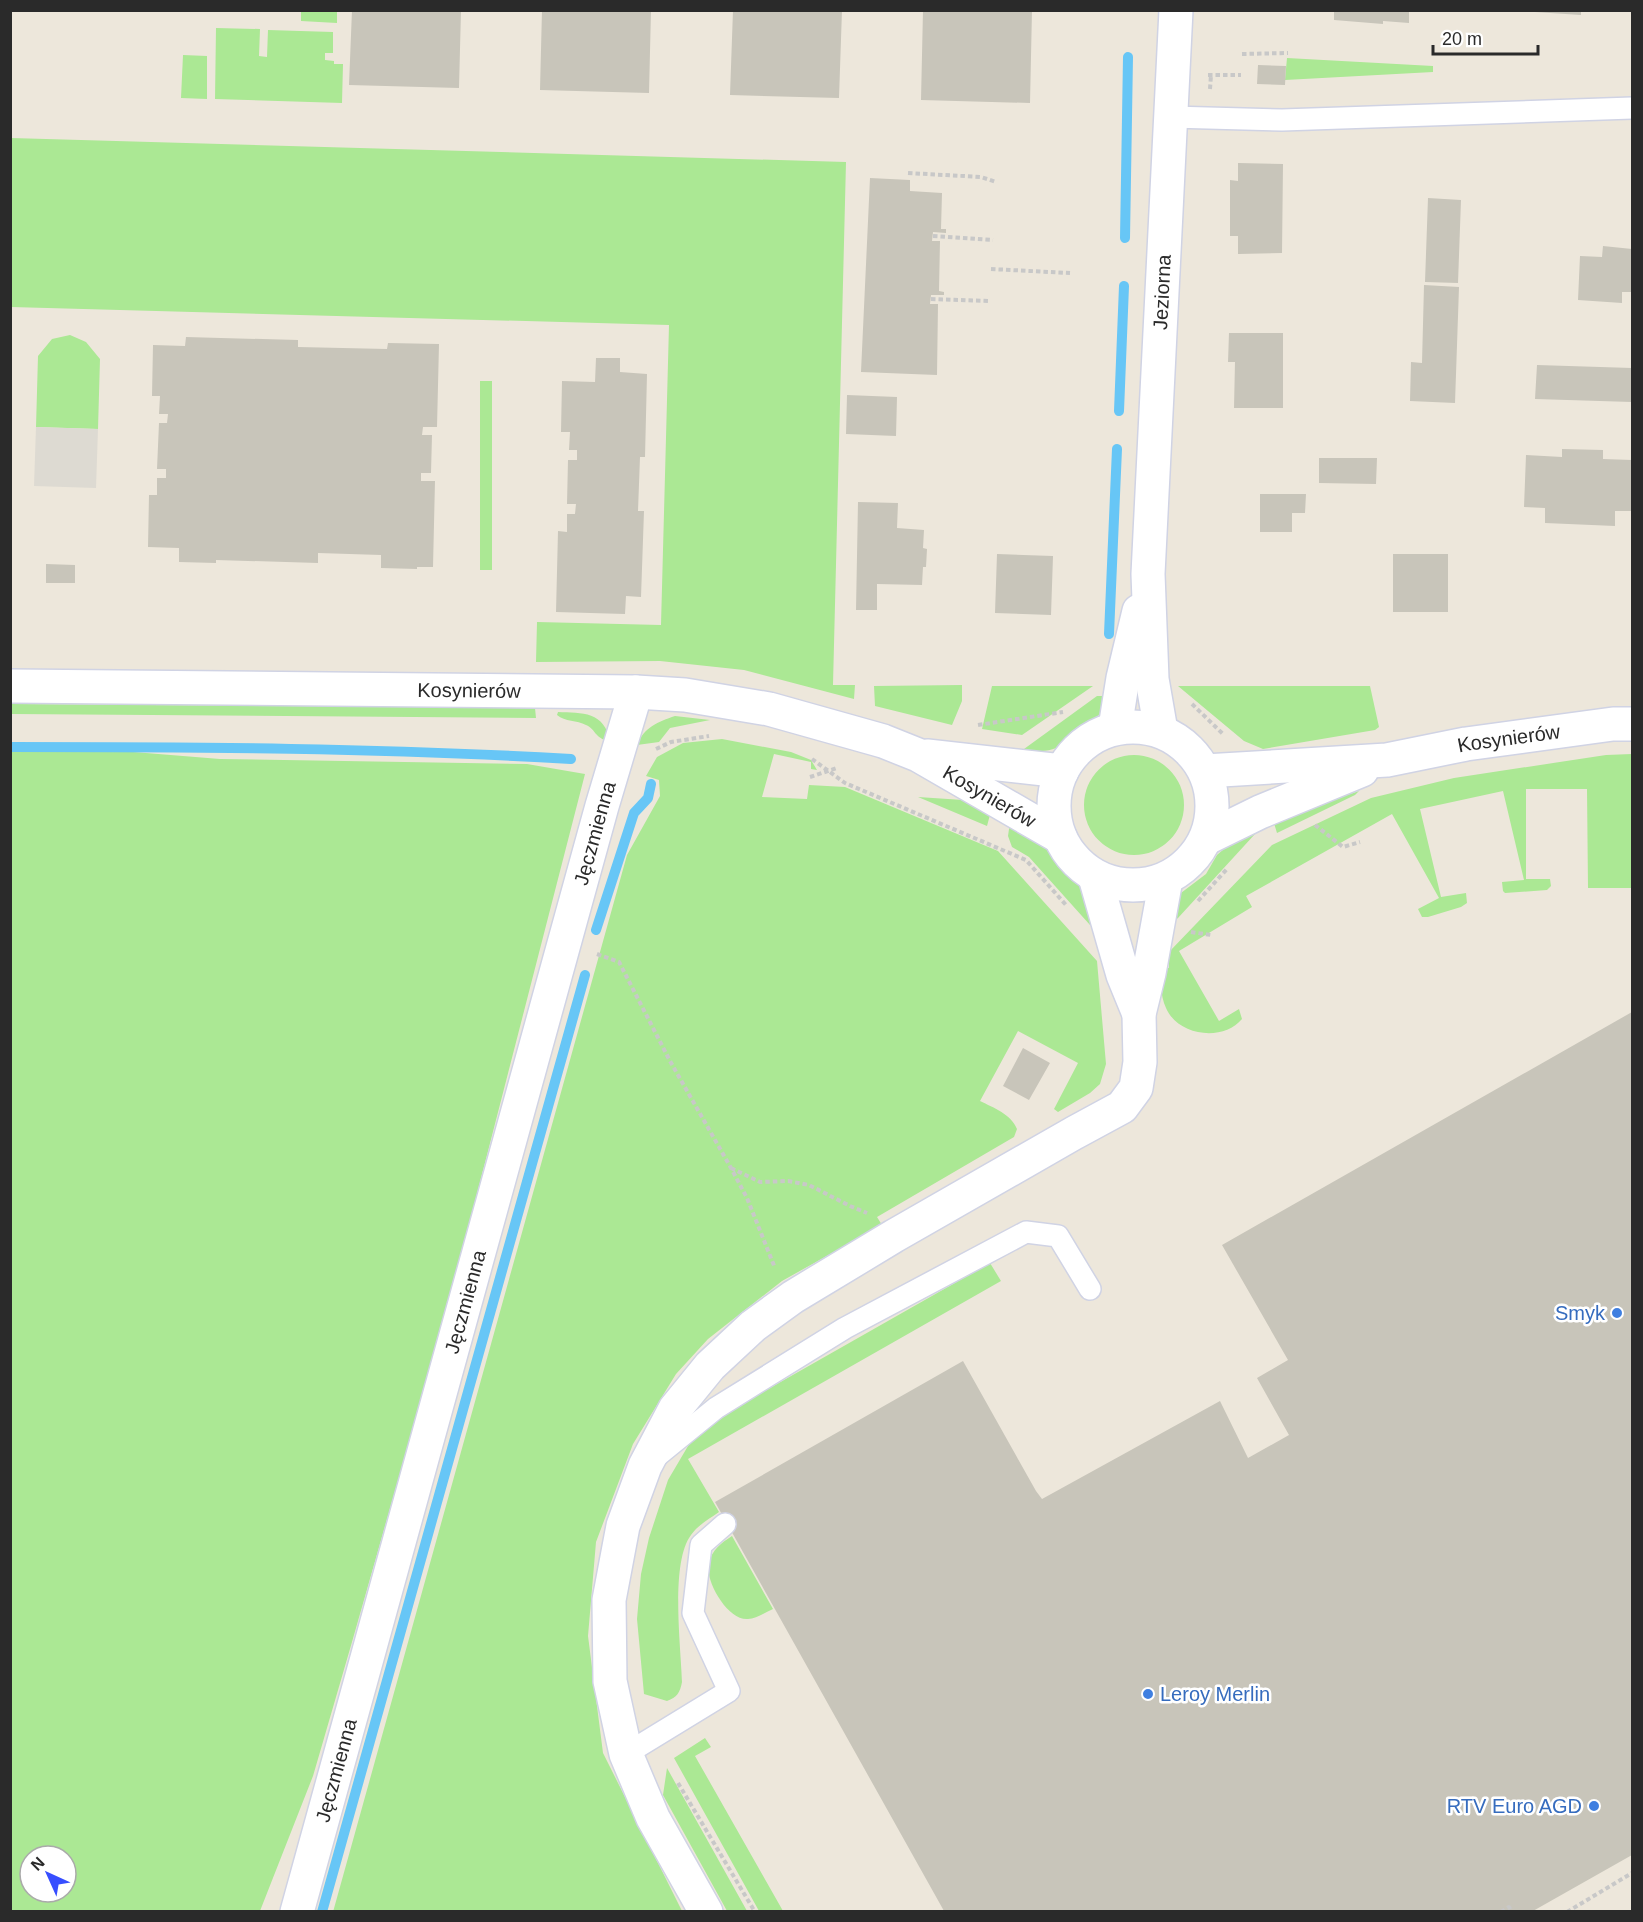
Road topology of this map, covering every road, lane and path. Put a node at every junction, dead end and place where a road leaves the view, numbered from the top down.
1 (1176, 10) edge
2 (1288, 53) dead end
3 (1242, 54) dead end
4 (1203, 75) dead end
5 (1241, 75) dead end
6 (1632, 108) edge
7 (1171, 117) junction
8 (908, 173) dead end
9 (996, 182) dead end
10 (933, 236) dead end
11 (993, 240) dead end
12 (991, 269) dead end
13 (1070, 273) dead end
14 (931, 299) dead end
15 (989, 301) dead end
16 (1148, 574) junction
17 (10, 686) edge
18 (636, 692) junction
19 (1192, 703) dead end
20 (1063, 712) dead end
21 (1632, 724) edge
22 (967, 726) dead end
23 (1115, 728) junction
24 (1161, 731) junction
25 (716, 735) dead end
26 (1230, 741) dead end
27 (647, 750) dead end
28 (807, 754) dead end
29 (918, 755) junction
30 (1387, 760) junction
31 (837, 768) dead end
32 (827, 771) junction
33 (1062, 771) junction
34 (1205, 771) junction
35 (810, 777) dead end
36 (1319, 817) dead end
37 (1060, 837) junction
38 (1207, 838) junction
39 (1360, 842) dead end
40 (1233, 863) dead end
41 (1095, 877) junction
42 (1166, 879) junction
43 (1196, 904) dead end
44 (1069, 909) dead end
45 (1182, 931) dead end
46 (1211, 935) dead end
47 (619, 962) dead end
48 (1139, 1014) junction
49 (731, 1168) junction
50 (869, 1214) dead end
51 (1090, 1289) dead end
52 (793, 1297) junction
53 (645, 1466) junction
54 (725, 1524) dead end
55 (626, 1754) junction
56 (1632, 1873) edge
57 (297, 1911) edge
58 (706, 1911) edge
59 (1501, 1911) edge
60 (1512, 1911) edge
61 (1566, 1911) edge

1 - 7 street, Jeziorna
2 - 3 path
4 - 5 path
6 - 7 lane
7 - 16 street, Jeziorna
8 - 9 path
10 - 11 path
12 - 13 path
14 - 15 path
16 - 23 street, Jeziorna
16 - 24 street, Jeziorna
17 - 18 street, Kosynierów
18 - 29 street, Kosynierów
18 - 57 street, Jęczmienna
19 - 26 path
20 - 22 path
21 - 30 street, Kosynierów
23 - 24 street
23 - 33 street
24 - 34 street
25 - 27 path
28 - 32 path
29 - 33 street, Kosynierów
29 - 37 street, Kosynierów
30 - 34 street, Kosynierów
30 - 38 street, Kosynierów
31 - 32 path
32 - 35 path
32 - 44 path
33 - 37 street
34 - 38 street
36 - 39 path
37 - 41 street
38 - 42 street
40 - 43 path
41 - 42 street
41 - 48 street
42 - 48 street
45 - 46 path
47 - 49 path
48 - 52 street
49 - 50 path
49 - 52 path
51 - 53 lane
52 - 53 street
53 - 55 street
54 - 55 lane
55 - 58 street
56 - 61 path
59 - 60 path

